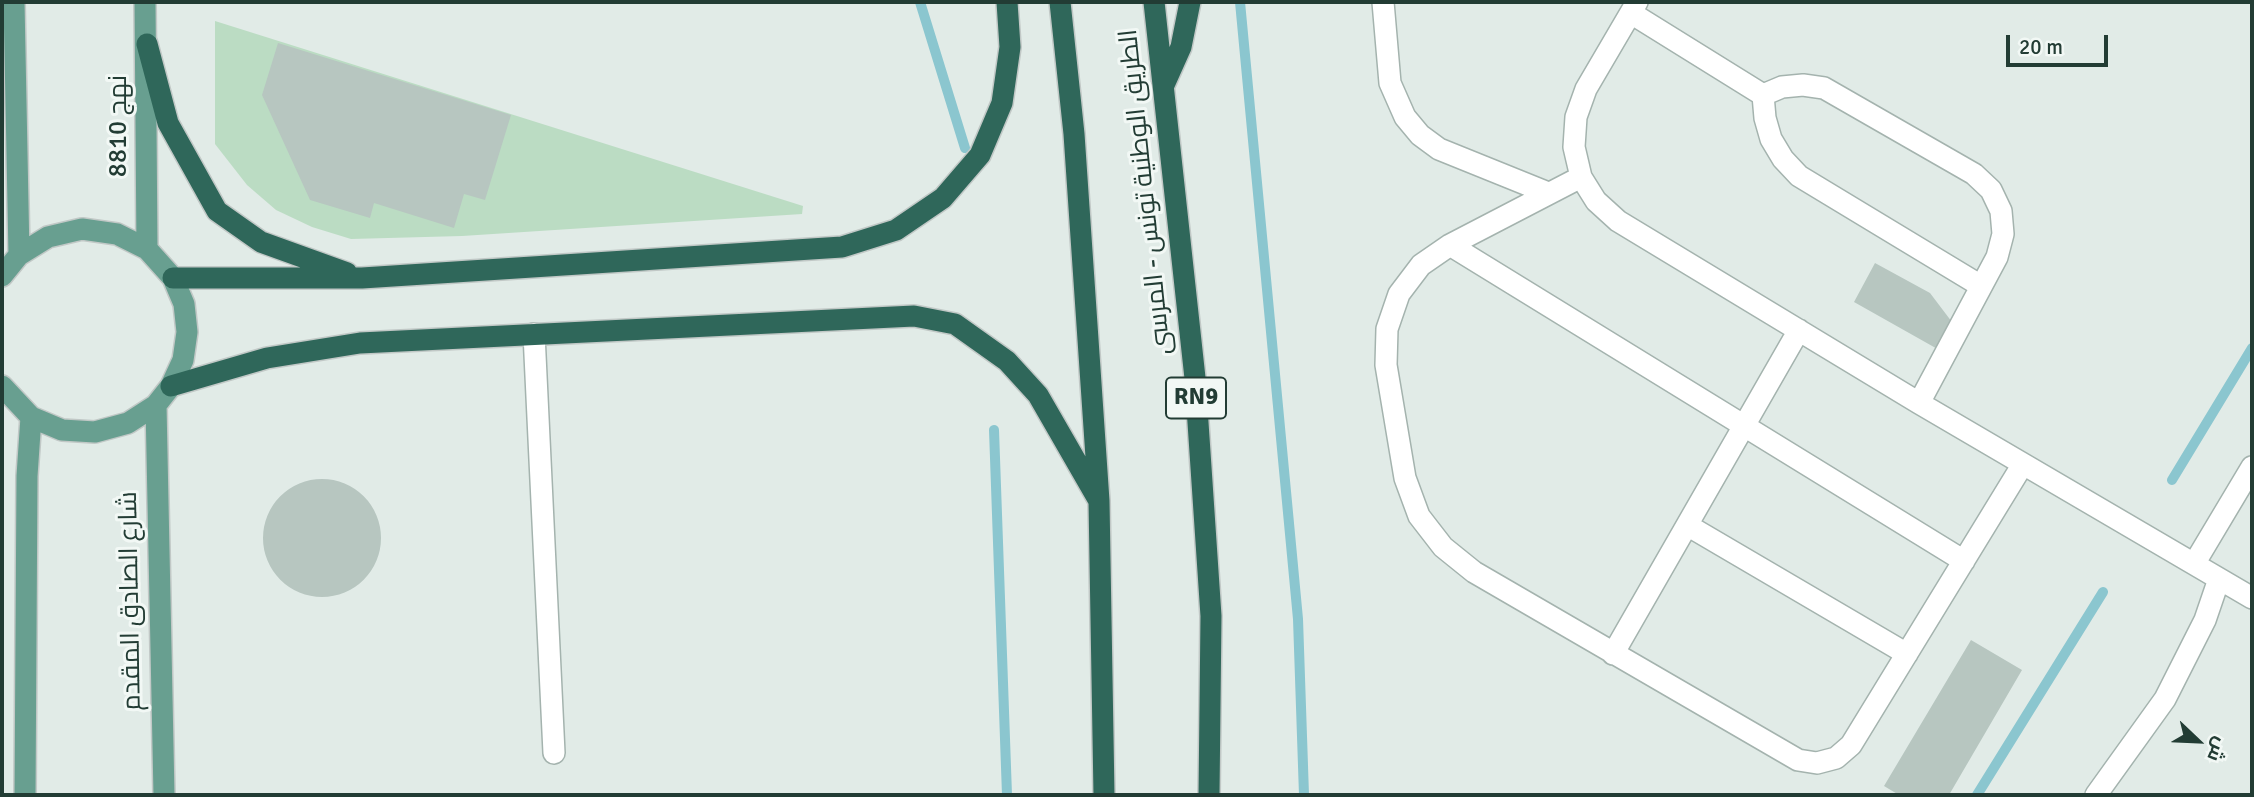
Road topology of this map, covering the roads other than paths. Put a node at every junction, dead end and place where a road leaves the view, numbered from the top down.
1 (14, 2) edge
2 (145, 2) edge
3 (1007, 2) edge
4 (1060, 2) edge
5 (1154, 2) edge
6 (1190, 2) edge
7 (1383, 2) edge
8 (1634, 7) edge
9 (147, 44) junction
10 (1164, 87) junction
11 (1763, 95) junction
12 (1581, 177) junction
13 (1548, 193) junction
14 (1450, 244) junction
15 (147, 249) junction
16 (19, 255) junction
17 (2, 276) edge
18 (173, 278) junction
19 (362, 278) junction
20 (1981, 286) junction
21 (1799, 330) junction
22 (534, 334) junction
23 (2, 386) edge
24 (171, 386) junction
25 (1919, 403) junction
26 (156, 405) junction
27 (31, 416) junction
28 (1744, 425) junction
29 (2023, 464) junction
30 (2252, 467) edge
31 (1099, 501) junction
32 (1687, 525) junction
33 (1964, 561) junction
34 (2194, 564) junction
35 (2220, 579) junction
36 (2252, 598) edge
37 (1613, 654) junction
38 (1907, 654) junction
39 (554, 753) dead end
40 (25, 795) edge
41 (164, 795) edge
42 (1104, 795) edge
43 (1209, 795) edge
44 (2096, 795) edge

1 - 16 main road
2 - 9 main road, نهج 8810
3 - 19 highway
4 - 31 highway
5 - 10 highway, الطريق الوطنية تونس - المرسى / RN9
6 - 10 highway
7 - 13 lane
8 - 11 lane
8 - 12 lane
9 - 15 main road, نهج 8810
9 - 19 highway
10 - 43 highway, الطريق الوطنية تونس - المرسى / RN9
11 - 20 lane
11 - 20 lane
12 - 13 lane
12 - 21 lane
13 - 14 lane
14 - 28 lane
14 - 37 lane
15 - 16 main road
15 - 18 main road
16 - 17 main road
18 - 19 highway
18 - 24 main road
20 - 25 lane
21 - 25 lane
21 - 28 lane
22 - 24 highway
22 - 31 highway
22 - 39 lane
23 - 27 main road
24 - 26 main road
25 - 29 lane
26 - 27 main road
26 - 41 main road, شارع الصادق المقدم
27 - 40 main road
28 - 32 lane
28 - 33 lane
29 - 33 lane
29 - 34 lane
30 - 34 lane
31 - 42 highway
32 - 37 lane
32 - 38 lane
33 - 38 lane
34 - 35 lane
35 - 36 lane
35 - 44 lane
37 - 38 lane

